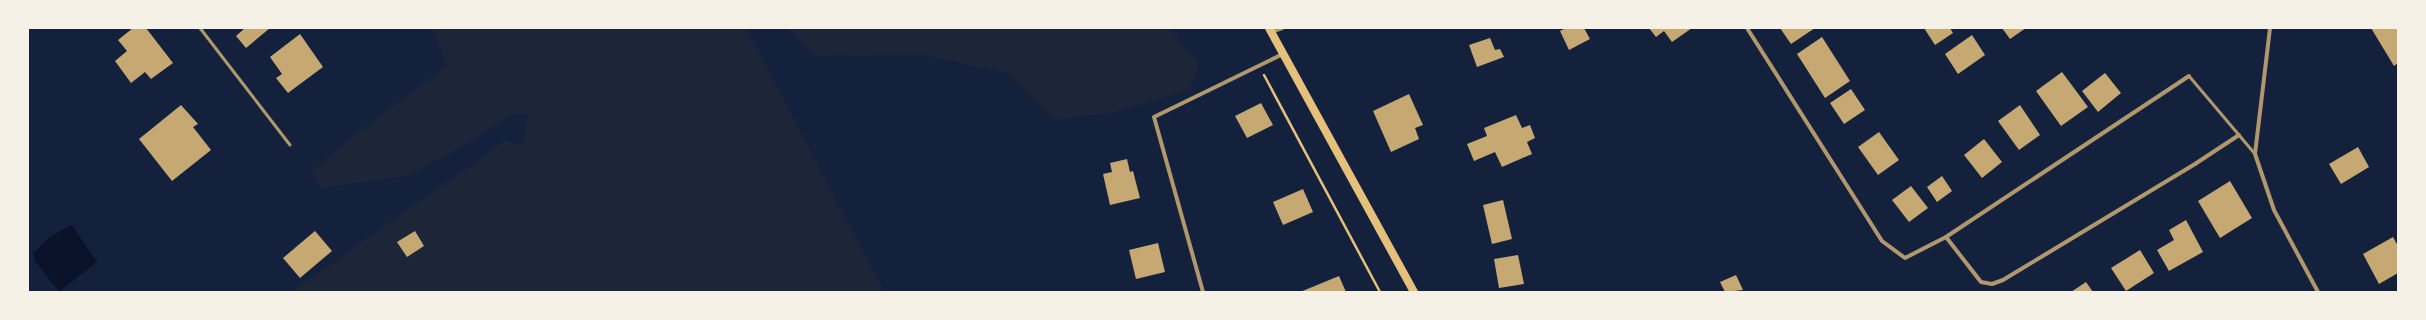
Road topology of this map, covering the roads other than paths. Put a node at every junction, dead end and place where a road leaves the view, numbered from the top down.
1 (200, 28) edge
2 (1282, 28) edge
3 (1747, 28) edge
4 (2270, 28) edge
5 (1270, 30) edge
6 (1283, 54) junction
7 (2189, 76) joint
8 (2239, 135) junction
9 (290, 145) dead end
10 (2255, 154) junction
11 (1946, 237) junction
12 (1203, 292) edge
13 (1414, 292) edge
14 (2318, 292) edge

1 - 9 lane
2 - 5 street
3 - 11 street
4 - 10 street
5 - 6 main road
6 - 12 street
6 - 13 main road
7 - 8 lane
7 - 11 street
8 - 10 lane
8 - 11 street
10 - 14 street

